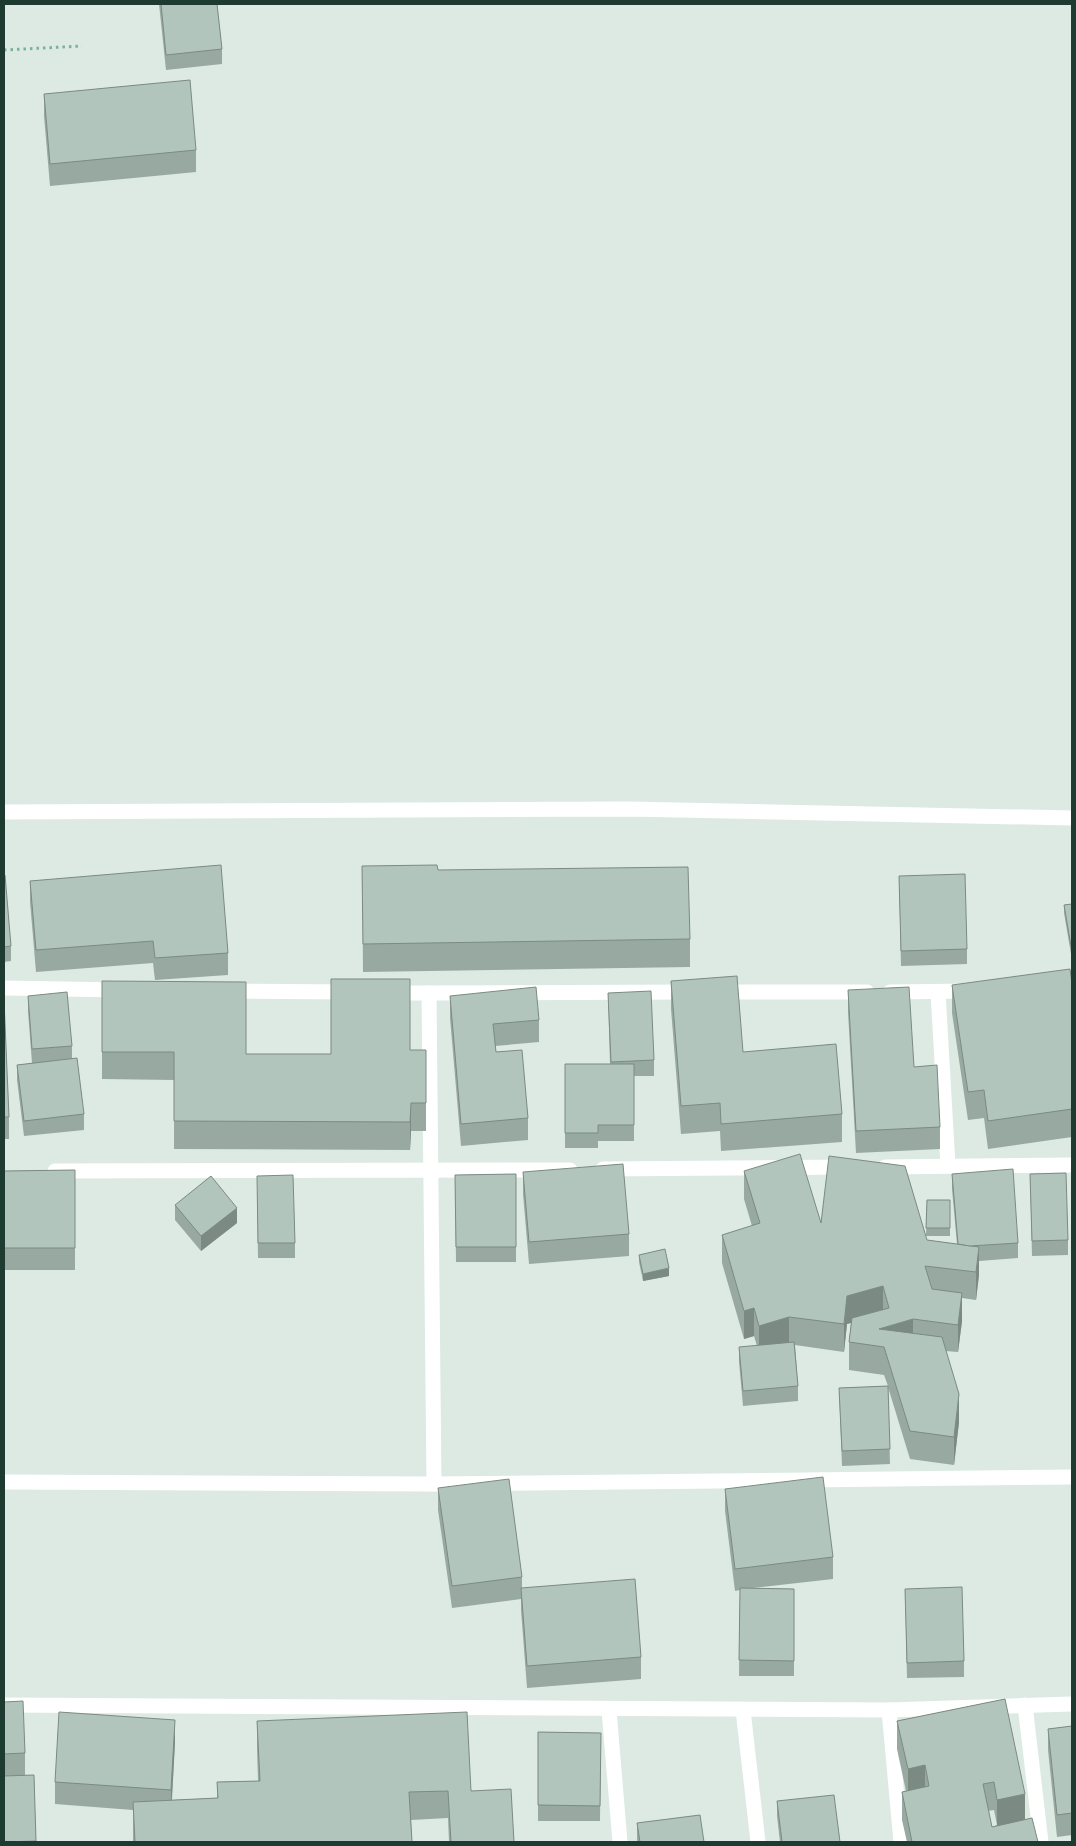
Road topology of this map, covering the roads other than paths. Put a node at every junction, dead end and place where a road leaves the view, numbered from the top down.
1 (4, 812) edge
2 (1072, 818) edge
3 (4, 988) edge
4 (132, 990) edge
5 (212, 991) edge
6 (986, 991) edge
7 (938, 992) junction
8 (429, 993) junction
9 (1072, 1165) edge
10 (948, 1166) junction
11 (44, 1171) edge
12 (431, 1171) junction
13 (1072, 1477) edge
14 (4, 1482) edge
15 (434, 1484) junction
16 (1072, 1704) edge
17 (4, 1705) edge
18 (1025, 1705) junction
19 (609, 1710) junction
20 (742, 1710) junction
21 (889, 1710) junction
22 (620, 1842) edge
23 (758, 1842) edge
24 (901, 1842) edge
25 (1041, 1842) edge

1 - 2 street
3 - 4 street
5 - 8 street
6 - 7 street
7 - 8 street
7 - 10 street
8 - 12 street
9 - 10 street
10 - 12 street
11 - 12 street
12 - 15 street
13 - 15 street
14 - 15 street
16 - 18 street
17 - 19 street
18 - 21 street
18 - 25 street
19 - 20 street
19 - 22 street
20 - 21 street
20 - 23 street
21 - 24 street

